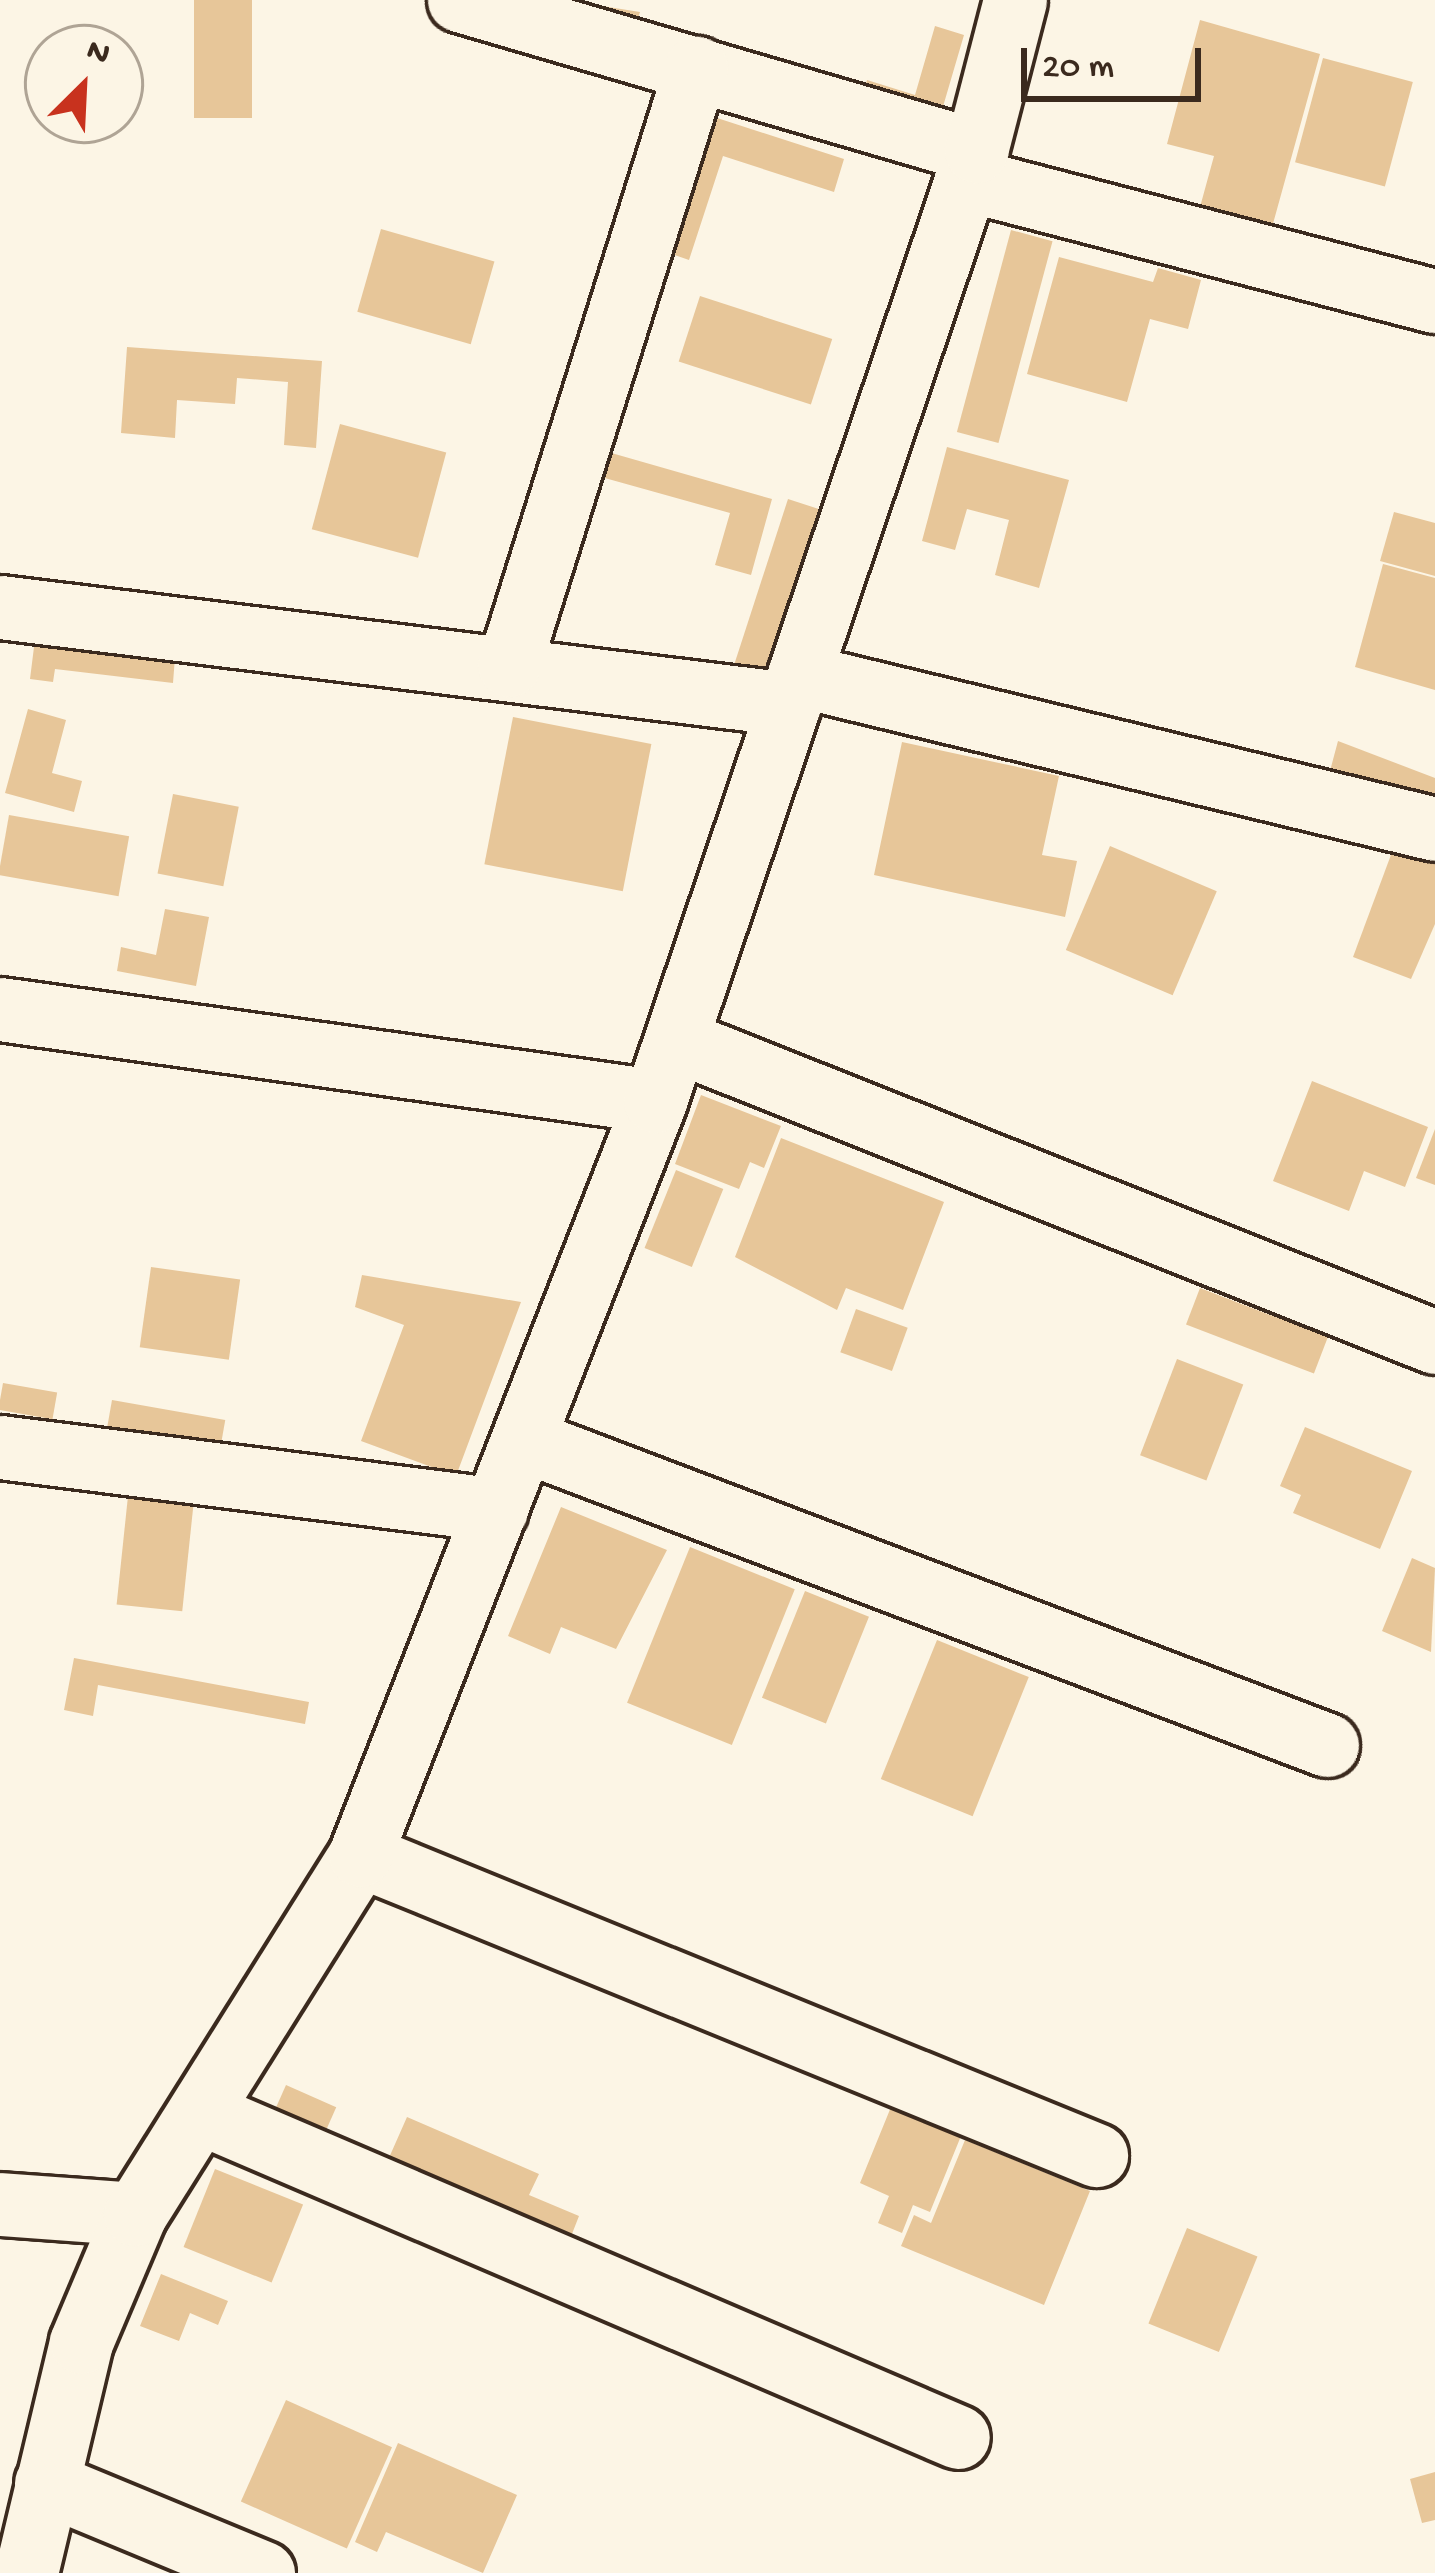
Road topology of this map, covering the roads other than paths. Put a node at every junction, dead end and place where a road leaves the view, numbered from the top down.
1 (459, 0) edge
2 (1015, 0) edge
3 (696, 68) junction
4 (971, 165) junction
5 (1435, 301) edge
6 (0, 607) edge
7 (509, 665) junction
8 (794, 690) junction
9 (1435, 829) edge
10 (0, 1009) edge
11 (676, 1040) junction
12 (655, 1100) junction
13 (1435, 1342) edge
14 (524, 1441) junction
15 (0, 1447) edge
16 (496, 1510) junction
17 (1327, 1745) dead end
18 (360, 1855) junction
19 (204, 2114) junction
20 (1096, 2155) dead end
21 (0, 2204) edge
22 (135, 2214) junction
23 (958, 2438) dead end
24 (46, 2483) junction
25 (26, 2573) edge
26 (263, 2573) edge

1 - 3 street
2 - 4 street
3 - 4 street
3 - 7 street
4 - 5 street
4 - 8 street
6 - 7 street
7 - 8 street
8 - 9 street
8 - 11 street
10 - 12 street
11 - 12 street
11 - 13 street
12 - 14 street
14 - 16 street
14 - 17 street
15 - 16 street
16 - 18 street
18 - 19 street
18 - 20 street
19 - 22 street
19 - 23 street
21 - 22 street
22 - 24 street
24 - 25 street
24 - 26 street

